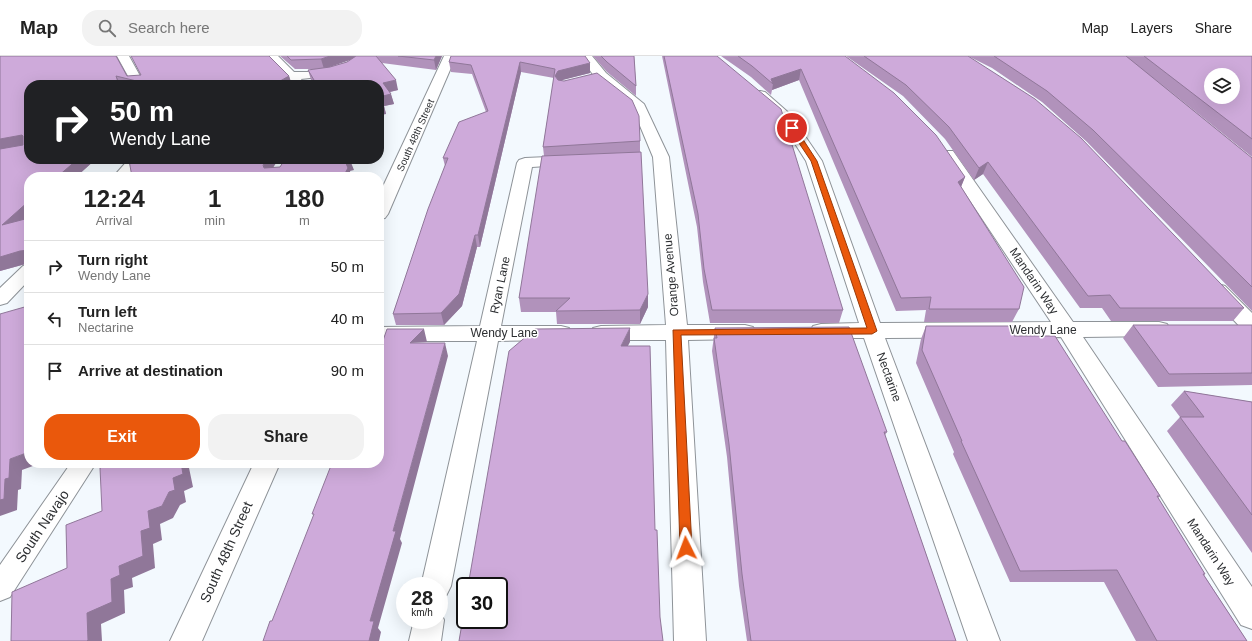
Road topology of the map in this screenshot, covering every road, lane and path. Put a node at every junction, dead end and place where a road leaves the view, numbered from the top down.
1 (123, 56) edge
2 (272, 56) edge
3 (450, 56) edge
4 (586, 56) edge
5 (290, 75) junction
6 (136, 80) edge
7 (295, 80) edge
8 (340, 80) edge
9 (745, 81) edge
10 (934, 138) edge
11 (660, 156) junction
12 (637, 158) edge
13 (589, 160) edge
14 (132, 164) edge
15 (125, 172) edge
16 (384, 203) edge
17 (24, 275) edge
18 (1209, 281) edge
19 (0, 299) edge
20 (1252, 327) edge
21 (1175, 329) edge
22 (1229, 329) edge
23 (1068, 330) junction
24 (872, 331) junction
25 (677, 332) junction
26 (763, 332) edge
27 (802, 332) edge
28 (489, 333) junction
29 (384, 334) edge
30 (81, 468) edge
31 (265, 468) edge
32 (438, 577) edge
33 (0, 588) edge
34 (1252, 614) edge
35 (427, 629) edge
36 (186, 641) edge
37 (425, 641) edge
38 (690, 641) edge
39 (984, 641) edge

1 - 6 lane
2 - 5 lane
3 - 16 street, South 48th Street
4 - 11 street, Orange Avenue
5 - 7 lane
5 - 8 lane
9 - 24 street, Nectarine
10 - 23 street, Mandarin Way
11 - 12 street
11 - 25 street, Orange Avenue
13 - 28 street, Ryan Lane
14 - 15 lane
17 - 19 lane
18 - 20 street
20 - 22 street
21 - 23 street, Wendy Lane
23 - 24 street, Wendy Lane
23 - 34 street, Mandarin Way
24 - 27 street, Wendy Lane
24 - 39 street, Nectarine
25 - 26 street, Wendy Lane
25 - 28 street, Wendy Lane
25 - 38 street, Orange Avenue
28 - 29 street, Wendy Lane
28 - 32 street, Ryan Lane
30 - 33 lane, South Navajo
31 - 36 street, South 48th Street
35 - 37 street

